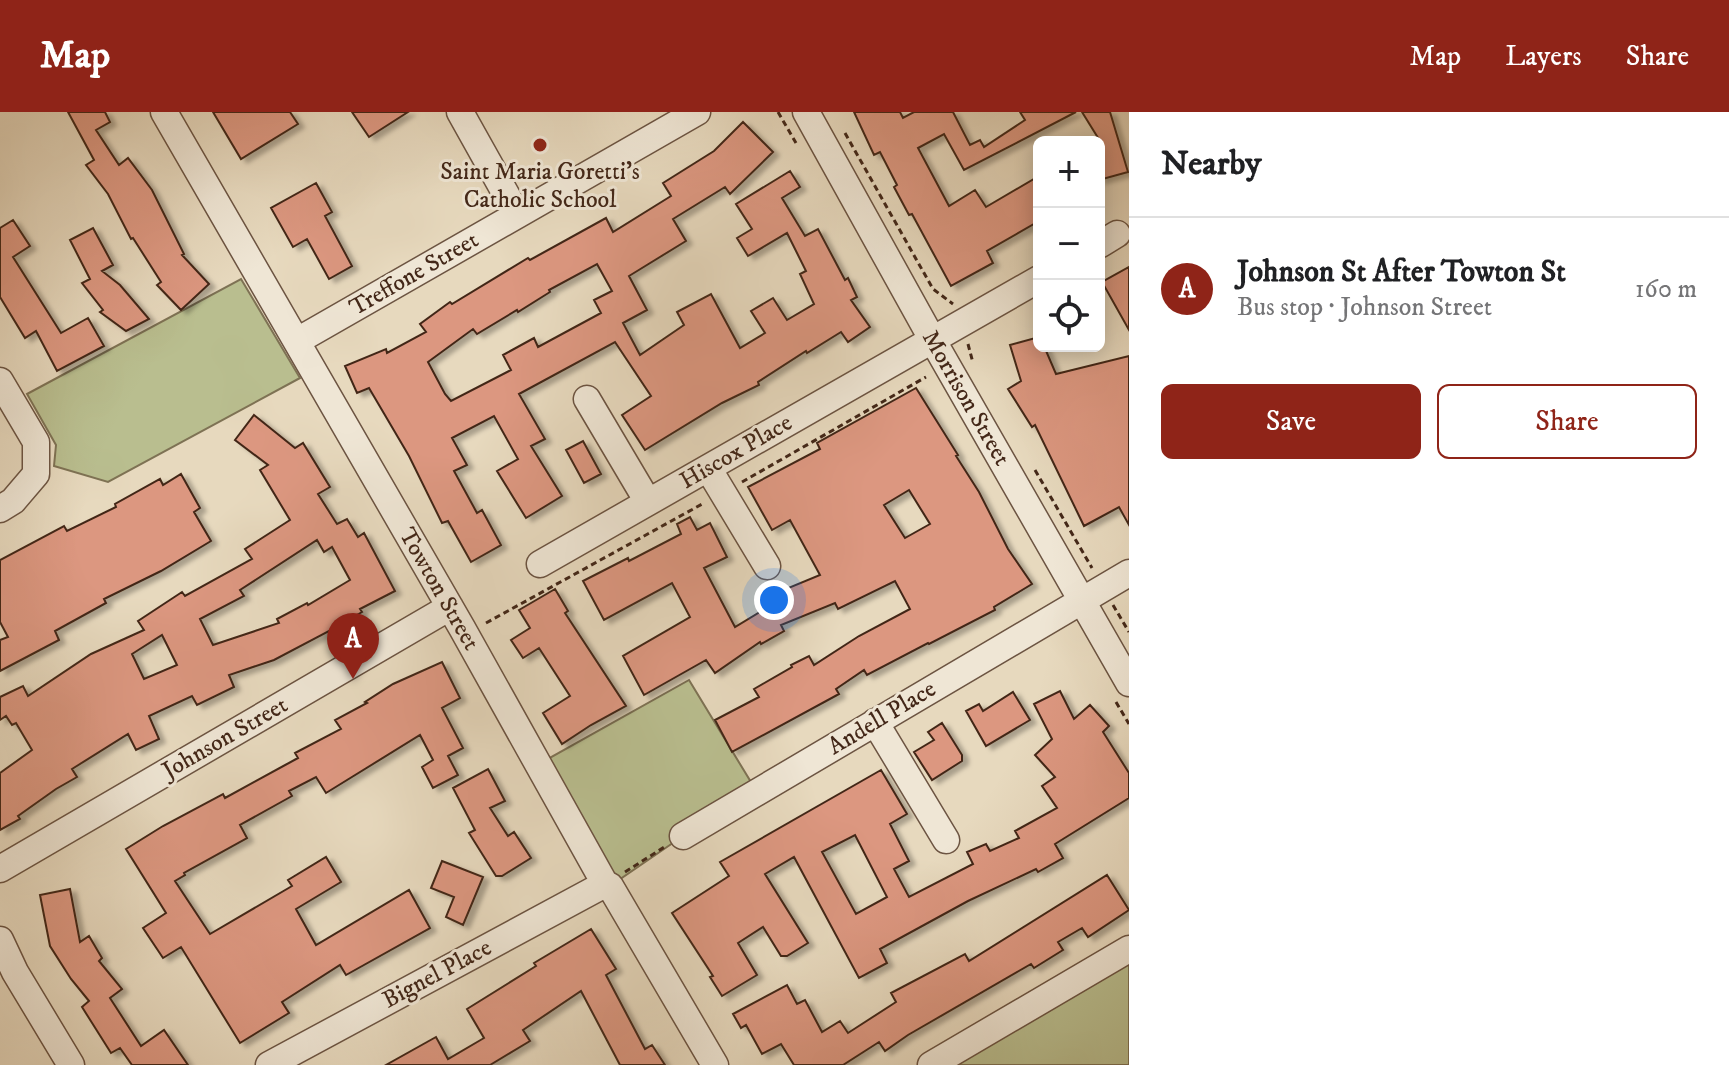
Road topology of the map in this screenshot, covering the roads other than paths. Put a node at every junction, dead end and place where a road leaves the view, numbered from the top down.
1 (164, 112) edge
2 (460, 112) edge
3 (697, 112) edge
4 (806, 112) edge
5 (517, 214) junction
6 (1037, 280) edge
7 (932, 339) junction
8 (297, 341) junction
9 (0, 381) edge
10 (587, 399) dead end
11 (708, 468) junction
12 (648, 502) junction
13 (0, 509) edge
14 (540, 564) dead end
15 (767, 566) dead end
16 (1129, 573) edge
17 (1092, 593) junction
18 (450, 607) junction
19 (1129, 683) edge
20 (875, 722) junction
21 (683, 836) road end
22 (946, 840) dead end
23 (0, 869) edge
24 (605, 884) junction
25 (0, 940) edge
26 (1129, 949) edge
27 (71, 1065) edge
28 (269, 1065) edge
29 (715, 1065) edge
30 (931, 1065) edge

1 - 8 street, Towton Street
2 - 5 street
3 - 5 street, Treffone Street
4 - 7 street, Morrison Street
5 - 8 street, Treffone Street
6 - 7 street, Hiscox Place
7 - 11 street, Hiscox Place
7 - 17 street, Morrison Street
8 - 18 street, Towton Street
9 - 13 street
10 - 12 street
11 - 12 street, Hiscox Place
11 - 15 street
12 - 14 street, Hiscox Place
16 - 17 street, Andell Place
17 - 19 street, Morrison Street
17 - 20 street, Andell Place
18 - 23 street, Johnson Street
18 - 24 street, Towton Street
20 - 21 street, Andell Place
20 - 22 street
24 - 28 street, Bignel Place
24 - 29 street, Towton Street
25 - 27 street
26 - 30 street

